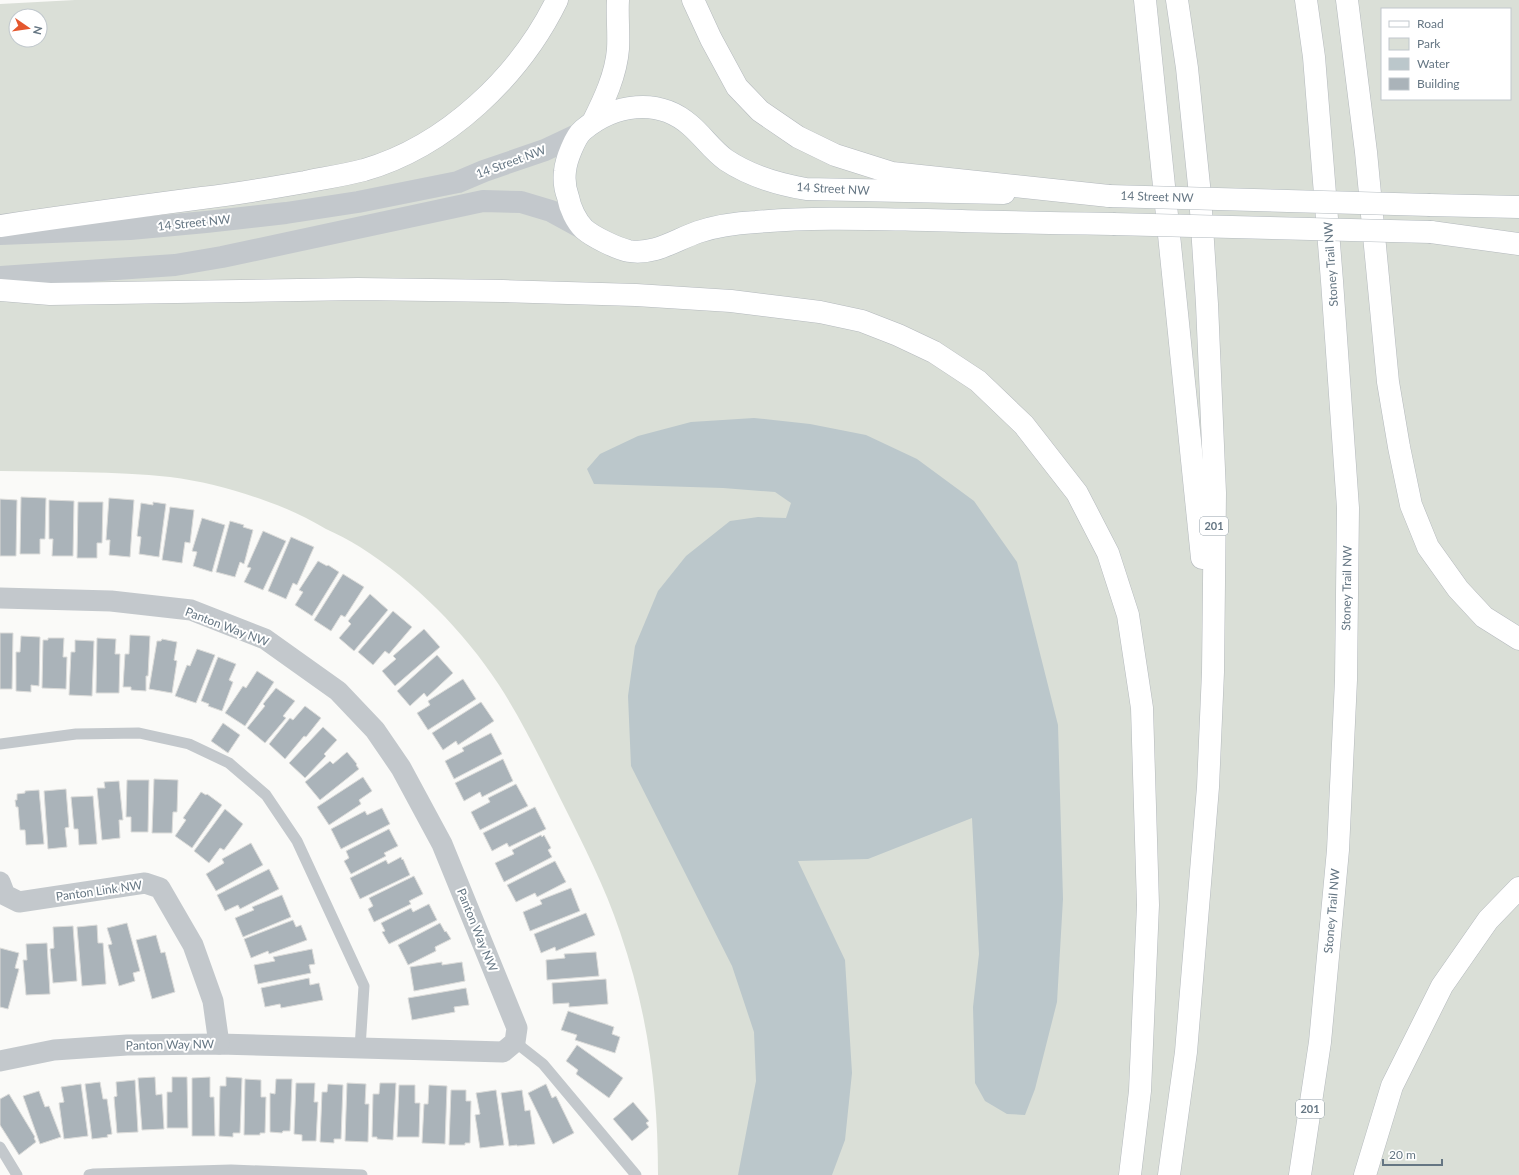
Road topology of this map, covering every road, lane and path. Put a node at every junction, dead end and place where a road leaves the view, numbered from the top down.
1 (557, 0) edge
2 (618, 0) edge
3 (693, 0) edge
4 (1145, 0) edge
5 (1177, 0) edge
6 (1306, 0) edge
7 (1347, 0) edge
8 (586, 128) junction
9 (1109, 196) junction
10 (1519, 207) edge
11 (0, 226) edge
12 (584, 229) junction
13 (1431, 232) junction
14 (0, 234) edge
15 (1519, 236) edge
16 (1519, 244) edge
17 (0, 277) edge
18 (0, 290) edge
19 (0, 598) edge
20 (1519, 639) edge
21 (1213, 672) junction
22 (0, 744) edge
23 (0, 882) edge
24 (1519, 888) edge
25 (515, 1042) junction
26 (219, 1044) junction
27 (360, 1048) junction
28 (0, 1061) edge
29 (0, 1147) edge
30 (17, 1175) edge
31 (89, 1175) edge
32 (362, 1175) edge
33 (636, 1175) edge
34 (1130, 1175) edge
35 (1168, 1175) edge
36 (1300, 1175) edge
37 (1365, 1175) edge

1 - 11 main road
2 - 8 main road
3 - 9 main road
4 - 21 main road
5 - 21 main road, 201
6 - 36 main road, Stoney Trail NW / 201
7 - 20 main road
8 - 9 main road, 14 Street NW
8 - 12 main road
8 - 14 street, 14 Street NW
9 - 10 main road, 14 Street NW, bridge
12 - 13 main road, bridge
12 - 17 street
13 - 15 main road
13 - 16 main road
18 - 34 main road
19 - 25 street, Panton Way NW
21 - 35 main road, 201
22 - 27 lane
23 - 26 street, Panton Link NW
24 - 37 main road
25 - 27 street, Panton Way NW
25 - 33 lane
26 - 27 street, Panton Way NW
26 - 28 street, Panton Way NW
29 - 30 lane
31 - 32 lane

